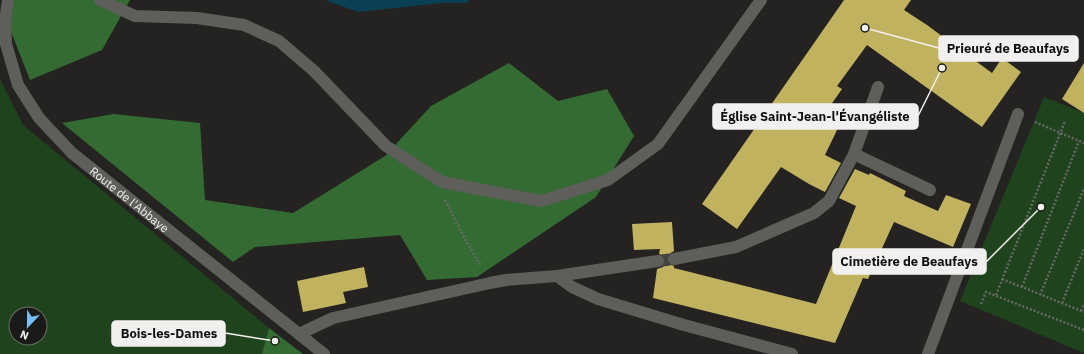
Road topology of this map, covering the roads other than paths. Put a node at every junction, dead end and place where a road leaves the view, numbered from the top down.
1 (8, 0) edge
2 (100, 0) edge
3 (761, 0) edge
4 (878, 87) dead end
5 (1018, 114) road end
6 (854, 154) junction
7 (930, 190) dead end
8 (674, 259) tunnel mouth
9 (658, 261) tunnel mouth
10 (557, 276) junction
11 (299, 334) junction
12 (324, 354) edge
13 (792, 354) edge
14 (928, 354) edge

1 - 11 street, Route de l'Abbaye
2 - 3 street
4 - 6 street
5 - 14 street
6 - 7 street
6 - 8 street
9 - 10 street
10 - 11 street
10 - 13 street
11 - 12 street, Route de l'Abbaye

